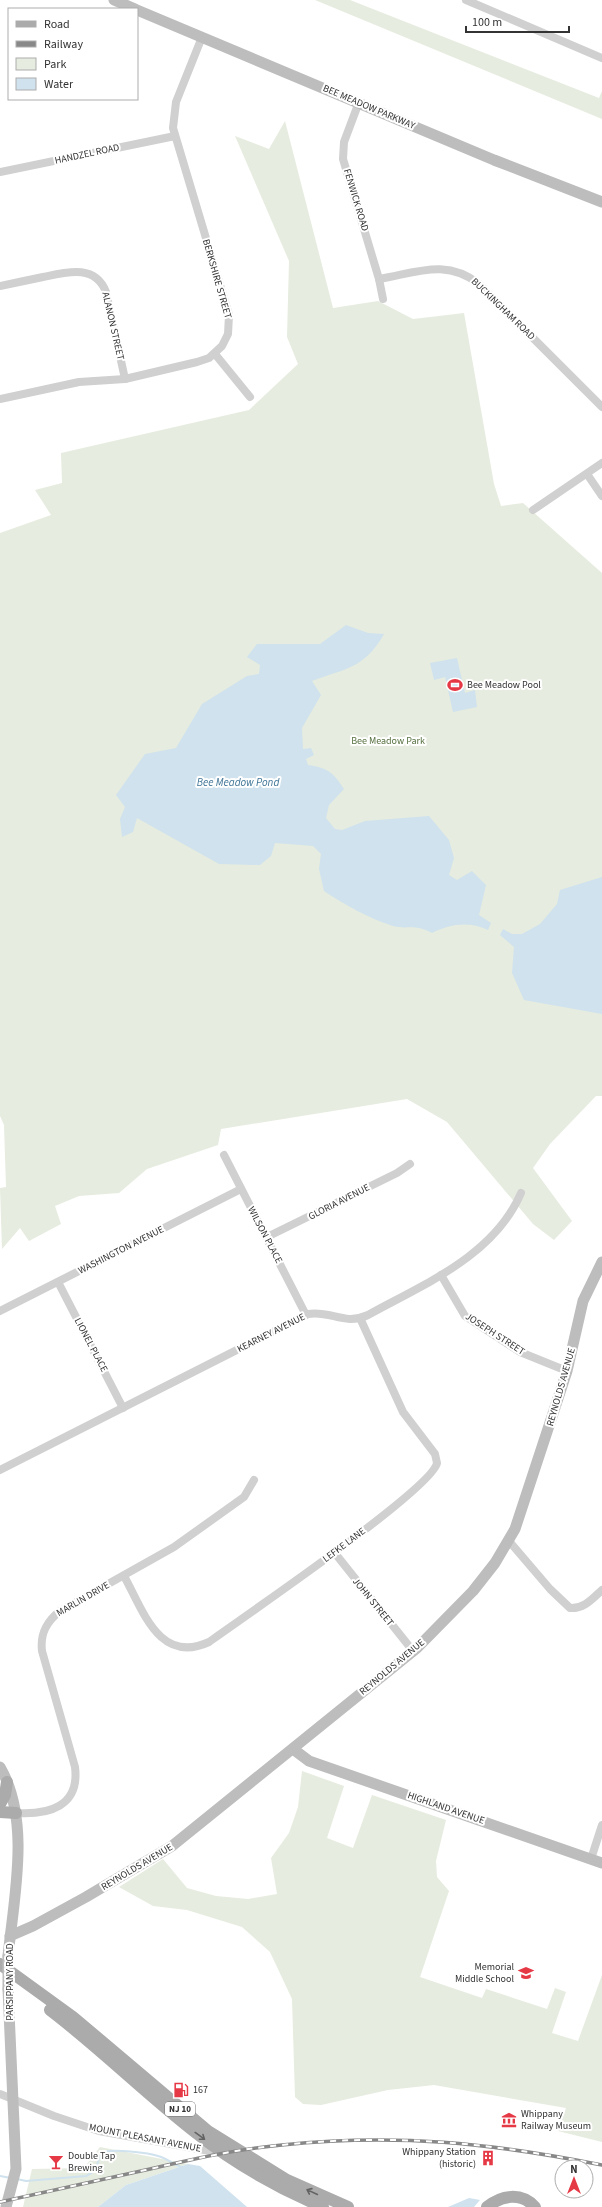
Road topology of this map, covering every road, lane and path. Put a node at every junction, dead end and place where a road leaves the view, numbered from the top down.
1 (114, 0) edge
2 (469, 0) edge
3 (134, 8) edge
4 (138, 10) edge
5 (202, 37) junction
6 (602, 58) edge
7 (359, 102) junction
8 (175, 136) junction
9 (0, 172) edge
10 (602, 202) edge
11 (379, 279) junction
12 (0, 286) edge
13 (382, 299) dead end
14 (215, 354) junction
15 (125, 379) junction
16 (250, 397) dead end
17 (0, 399) edge
18 (602, 407) edge
19 (602, 463) edge
20 (587, 474) junction
21 (602, 496) edge
22 (533, 510) dead end
23 (224, 1155) dead end
24 (410, 1164) dead end
25 (241, 1189) junction
26 (521, 1193) dead end
27 (267, 1237) junction
28 (602, 1262) edge
29 (441, 1275) junction
30 (58, 1282) junction
31 (0, 1311) edge
32 (306, 1315) junction
33 (360, 1318) junction
34 (567, 1371) junction
35 (123, 1408) junction
36 (0, 1470) edge
37 (254, 1480) dead end
38 (509, 1542) junction
39 (334, 1552) junction
40 (124, 1576) junction
41 (602, 1590) edge
42 (413, 1651) junction
43 (293, 1749) junction
44 (0, 1767) edge
45 (7, 1782) junction
46 (0, 1804) edge
47 (0, 1812) edge
48 (16, 1813) junction
49 (602, 1825) edge
50 (591, 1859) junction
51 (602, 1863) edge
52 (10, 1936) junction
53 (4, 1960) edge
54 (0, 1973) edge
55 (0, 2094) edge
56 (13, 2100) junction
57 (224, 2153) junction
58 (8, 2199) edge
59 (489, 2206) edge
60 (324, 2207) edge
61 (348, 2207) edge
62 (535, 2207) edge

1 - 3 street, BEE MEADOW PARKWAY
2 - 6 street
4 - 5 street, BEE MEADOW PARKWAY
5 - 7 street, BEE MEADOW PARKWAY
5 - 8 street, BERKSHIRE STREET
7 - 10 street, BEE MEADOW PARKWAY
7 - 11 street, FENWICK ROAD
8 - 9 street, HANDZEL ROAD
8 - 14 street, BERKSHIRE STREET
11 - 13 street, FENWICK ROAD
11 - 18 street, BUCKINGHAM ROAD
12 - 15 street, ALANON STREET
14 - 15 street
14 - 16 street
15 - 17 street
19 - 20 street
20 - 21 street
20 - 22 street
23 - 25 street, WILSON PLACE
24 - 27 street, GLORIA AVENUE
25 - 27 street, WILSON PLACE
25 - 30 street, WASHINGTON AVENUE
26 - 29 street, KEARNEY AVENUE
27 - 32 street, WILSON PLACE
28 - 34 street, REYNOLDS AVENUE
29 - 33 street, KEARNEY AVENUE
29 - 34 street, JOSEPH STREET
30 - 31 street, WASHINGTON AVENUE
30 - 35 street, LIONEL PLACE
32 - 33 street, KEARNEY AVENUE
32 - 35 street, KEARNEY AVENUE
33 - 39 street, LEFKE LANE
34 - 38 street, REYNOLDS AVENUE
35 - 36 street, KEARNEY AVENUE
37 - 40 street, MARLIN DRIVE
38 - 41 street
38 - 42 street, REYNOLDS AVENUE
39 - 40 street, LEFKE LANE
39 - 42 street, JOHN STREET
40 - 48 street, MARLIN DRIVE
42 - 43 street, REYNOLDS AVENUE
43 - 50 street, HIGHLAND AVENUE
43 - 52 street, REYNOLDS AVENUE
44 - 45 street, PARSIPPANY ROAD
45 - 46 main road
45 - 48 street, PARSIPPANY ROAD
47 - 48 main road
48 - 52 street, PARSIPPANY ROAD
49 - 50 street
50 - 51 street, HIGHLAND AVENUE
52 - 53 street, PARSIPPANY ROAD
53 - 56 street, PARSIPPANY ROAD, bridge
61 -> 53 main road, NJ 10
54 -> 57 main road, NJ 10
55 - 56 street, MOUNT PLEASANT AVENUE
56 - 57 street, MOUNT PLEASANT AVENUE
56 - 58 street, PARSIPPANY ROAD
57 - 60 main road, NJ 10
59 - 62 main road

